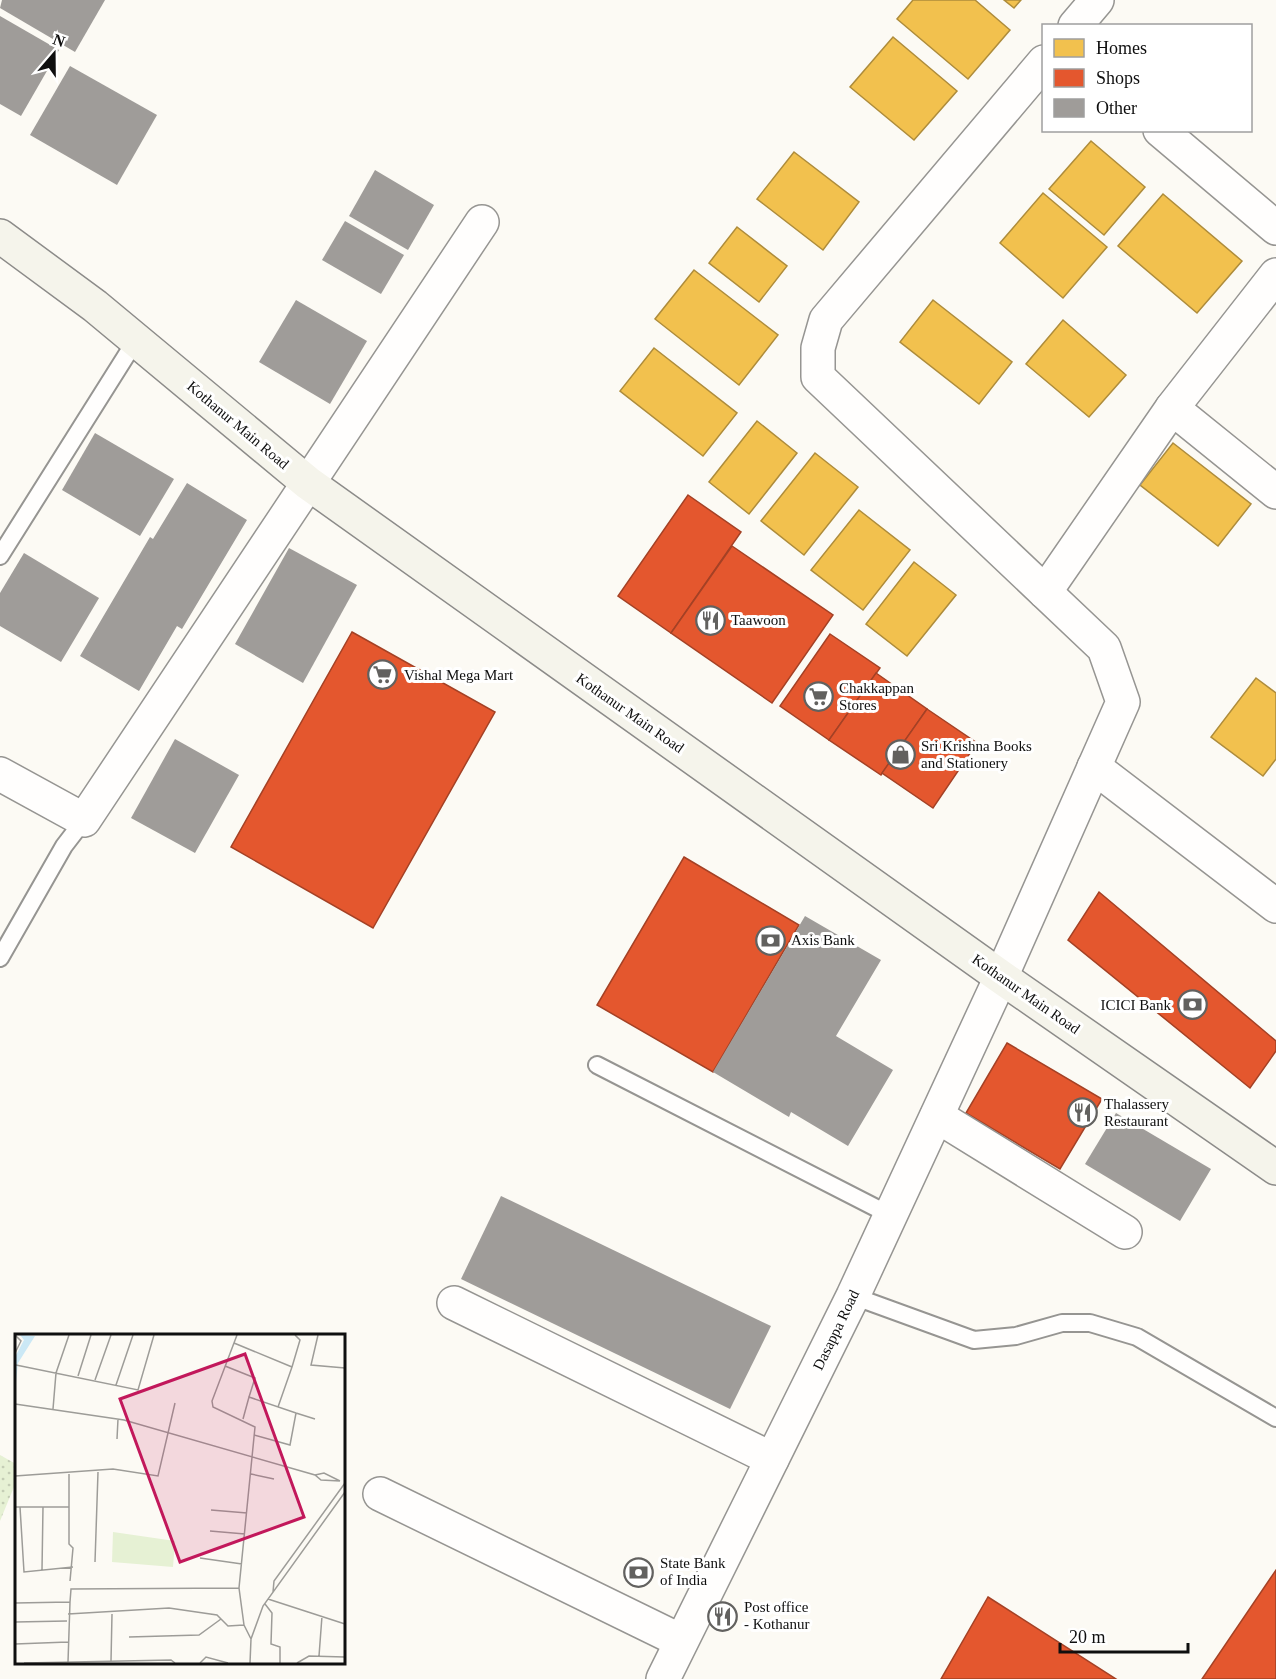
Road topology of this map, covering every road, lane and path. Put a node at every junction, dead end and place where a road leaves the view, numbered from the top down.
1 (1097, 0) edge
2 (1077, 24) edge
3 (1042, 64) edge
4 (1162, 132) edge
5 (482, 222) dead end
6 (1276, 228) edge
7 (0, 236) edge
8 (1276, 275) edge
9 (136, 340) junction
10 (1172, 408) junction
11 (308, 483) junction
12 (1276, 492) edge
13 (0, 556) edge
14 (1045, 592) junction
15 (1094, 767) junction
16 (0, 774) edge
17 (84, 820) junction
18 (1276, 906) edge
19 (0, 958) edge
20 (1001, 977) junction
21 (597, 1065) dead end
22 (937, 1116) junction
23 (1276, 1168) edge
24 (890, 1215) junction
25 (1125, 1232) dead end
26 (853, 1296) junction
27 (454, 1303) dead end
28 (1276, 1418) edge
29 (772, 1459) junction
30 (380, 1494) dead end
31 (681, 1641) junction
32 (663, 1679) edge

1 - 2 street
3 - 14 street, Dasappa Road
4 - 6 street
5 - 11 street
7 - 9 main road, Kothanur Main Road
8 - 10 street
9 - 11 main road, Kothanur Main Road
9 - 13 lane
10 - 12 street
10 - 14 street
11 - 17 street
11 - 20 main road, Kothanur Main Road
14 - 15 street, Dasappa Road
15 - 18 street
15 - 20 street, Dasappa Road
16 - 17 street
17 - 19 lane
20 - 22 street, Dasappa Road
20 - 23 main road, Kothanur Main Road
21 - 24 lane
22 - 24 street, Dasappa Road
22 - 25 street
24 - 26 street, Dasappa Road
26 - 28 lane
26 - 29 street, Dasappa Road
27 - 29 street
29 - 31 street, Dasappa Road
30 - 31 street
31 - 32 street, Dasappa Road

